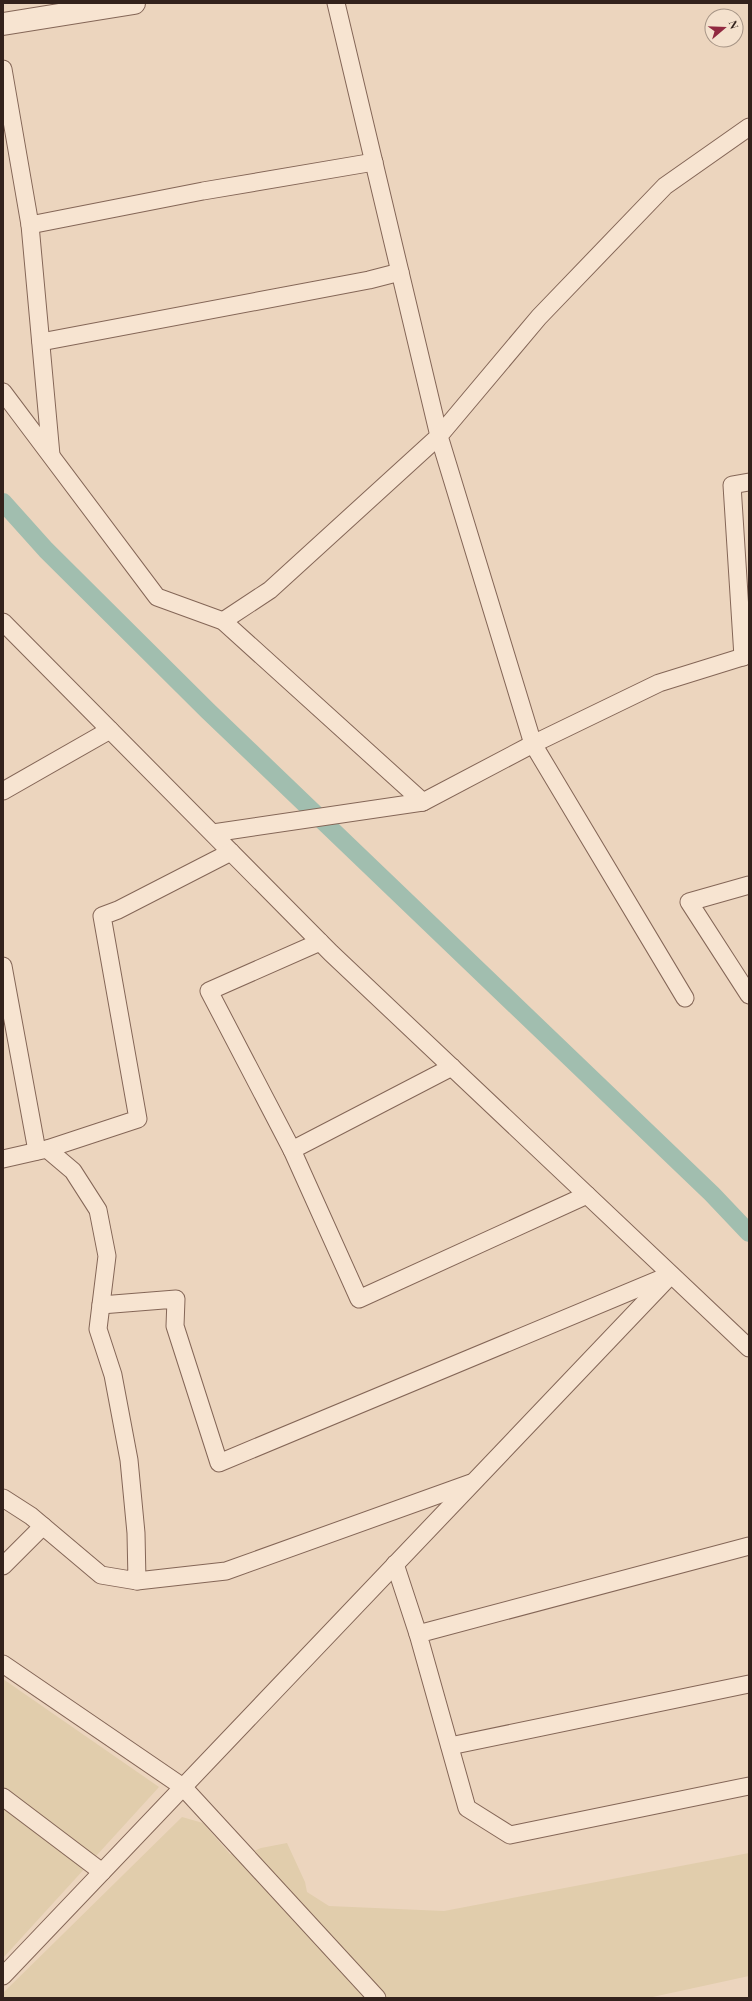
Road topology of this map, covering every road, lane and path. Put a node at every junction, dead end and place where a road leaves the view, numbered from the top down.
1 (134, 3) edge
2 (336, 3) edge
3 (3, 24) edge
4 (3, 69) edge
5 (749, 127) edge
6 (374, 162) junction
7 (30, 225) junction
8 (400, 272) junction
9 (41, 342) junction
10 (3, 392) edge
11 (439, 436) junction
12 (52, 455) junction
13 (749, 482) edge
14 (223, 621) junction
15 (3, 622) edge
16 (746, 656) edge
17 (110, 730) junction
18 (533, 744) junction
19 (4, 789) edge
20 (423, 802) junction
21 (213, 833) junction
22 (231, 852) junction
23 (749, 885) edge
24 (320, 942) junction
25 (3, 966) edge
26 (749, 995) edge
27 (685, 998) dead end
28 (452, 1067) junction
29 (42, 1150) junction
30 (292, 1150) junction
31 (3, 1159) edge
32 (587, 1195) junction
33 (671, 1275) junction
34 (101, 1305) junction
35 (749, 1348) edge
36 (474, 1482) junction
37 (3, 1498) edge
38 (43, 1526) junction
39 (749, 1546) edge
40 (395, 1564) junction
41 (3, 1566) edge
42 (137, 1581) junction
43 (418, 1634) junction
44 (3, 1664) edge
45 (749, 1684) edge
46 (450, 1746) junction
47 (749, 1786) edge
48 (183, 1787) junction
49 (3, 1797) edge
50 (102, 1872) junction
51 (3, 1976) edge
52 (377, 1998) edge

1 - 3 street
2 - 6 street
4 - 7 street
5 - 11 street
6 - 7 street
6 - 8 street
7 - 9 street
8 - 9 street
8 - 11 street
9 - 12 street
10 - 12 street
11 - 14 street
11 - 18 street
12 - 14 street
13 - 16 street
14 - 20 street
15 - 17 street
16 - 18 street
17 - 19 street
17 - 21 street
18 - 20 street
18 - 27 street
20 - 21 street
21 - 22 street
22 - 24 street
22 - 29 street
23 - 26 street
24 - 28 street
24 - 30 street
25 - 29 street
28 - 30 street
28 - 32 street
29 - 31 street
29 - 34 street
30 - 32 street
32 - 33 street
33 - 34 street
33 - 35 street
33 - 36 street
34 - 42 street
36 - 40 street
36 - 42 street
37 - 38 street
38 - 41 street
38 - 42 street
39 - 43 street
40 - 43 street
40 - 48 street
43 - 46 street
44 - 48 street
45 - 46 street
46 - 47 street
48 - 50 street
48 - 52 street
49 - 50 street
50 - 51 street

